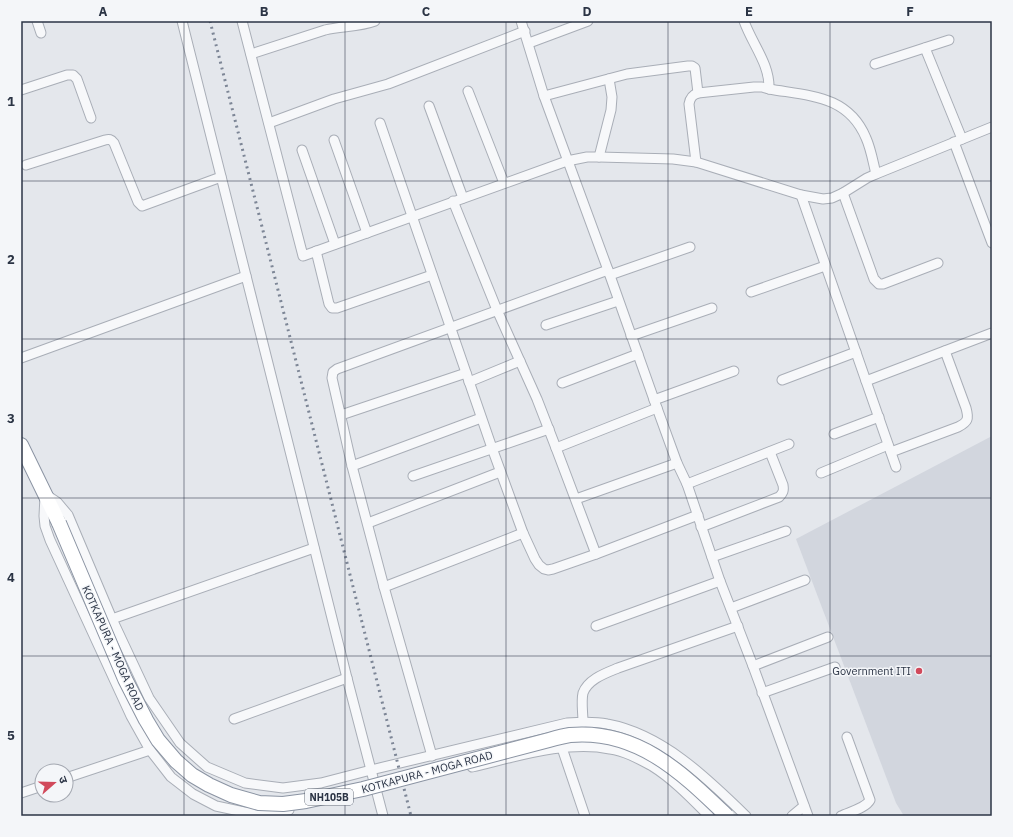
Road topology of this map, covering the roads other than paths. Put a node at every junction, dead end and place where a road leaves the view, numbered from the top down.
1 (37, 21) edge
2 (182, 21) edge
3 (242, 21) edge
4 (375, 21) edge
5 (522, 21) edge
6 (588, 21) edge
7 (744, 21) edge
8 (525, 31) junction
9 (40, 32) dead end
10 (949, 40) dead end
11 (529, 44) junction
12 (925, 48) junction
13 (251, 54) junction
14 (875, 64) dead end
15 (609, 79) junction
16 (769, 89) junction
17 (21, 90) edge
18 (468, 91) dead end
19 (698, 93) junction
20 (544, 96) junction
21 (429, 106) dead end
22 (91, 118) dead end
23 (269, 123) junction
24 (380, 123) dead end
25 (992, 127) edge
26 (334, 140) dead end
27 (958, 141) junction
28 (302, 150) dead end
29 (599, 157) junction
30 (567, 161) junction
31 (696, 162) junction
32 (26, 165) dead end
33 (876, 174) junction
34 (221, 178) junction
35 (504, 183) junction
36 (842, 193) junction
37 (801, 195) junction
38 (463, 198) junction
39 (453, 201) junction
40 (412, 216) junction
41 (367, 233) junction
42 (992, 243) edge
43 (335, 244) junction
44 (690, 247) dead end
45 (316, 251) junction
46 (938, 263) dead end
47 (825, 266) junction
48 (609, 272) junction
49 (246, 276) junction
50 (432, 276) junction
51 (751, 292) dead end
52 (618, 301) junction
53 (712, 308) dead end
54 (497, 310) junction
55 (546, 325) dead end
56 (450, 328) junction
57 (992, 333) edge
58 (631, 336) junction
59 (945, 351) junction
60 (856, 352) junction
61 (638, 354) junction
62 (21, 358) edge
63 (520, 360) junction
64 (734, 371) dead end
65 (468, 378) junction
66 (782, 380) dead end
67 (866, 381) junction
68 (562, 383) dead end
69 (656, 404) junction
70 (341, 415) junction
71 (879, 417) junction
72 (481, 418) junction
73 (549, 429) junction
74 (834, 434) dead end
75 (789, 444) dead end
76 (21, 445) edge
77 (492, 448) junction
78 (556, 448) junction
79 (890, 448) junction
80 (770, 452) junction
81 (678, 463) junction
82 (352, 466) junction
83 (896, 467) dead end
84 (500, 472) junction
85 (821, 473) dead end
86 (413, 476) dead end
87 (687, 484) junction
88 (45, 494) junction
89 (576, 499) junction
90 (698, 515) junction
91 (368, 523) junction
92 (701, 527) junction
93 (786, 531) dead end
94 (523, 533) junction
95 (314, 548) junction
96 (596, 554) junction
97 (712, 557) junction
98 (804, 580) dead end
99 (720, 581) junction
100 (384, 587) junction
101 (731, 608) junction
102 (112, 619) junction
103 (596, 626) dead end
104 (738, 626) junction
105 (828, 637) dead end
106 (753, 666) junction
107 (835, 667) dead end
108 (347, 678) junction
109 (762, 693) junction
110 (234, 719) dead end
111 (583, 722) junction
112 (847, 737) dead end
113 (562, 748) junction
114 (150, 750) junction
115 (432, 756) junction
116 (371, 770) junction
117 (74, 775) edge
118 (34, 789) edge
119 (376, 791) junction
120 (21, 793) edge
121 (804, 806) junction
122 (244, 814) edge
123 (383, 816) edge
124 (585, 816) edge
125 (709, 816) edge
126 (727, 816) edge
127 (746, 816) edge
128 (792, 816) edge
129 (808, 816) edge
130 (841, 816) edge

1 - 9 street
2 - 34 street
3 - 13 street
4 - 13 street
5 - 8 street
6 - 11 street
7 - 16 street
8 - 11 street
8 - 23 street
10 - 12 street
11 - 20 street
12 - 14 street
12 - 27 street
13 - 23 street
15 - 19 street
15 - 20 street
15 - 29 street
16 - 19 street
16 - 33 street
17 - 22 street
18 - 35 street
19 - 31 street
20 - 30 street
21 - 38 street
23 - 45 street
24 - 40 street
25 - 27 street
26 - 41 street
27 - 33 street
27 - 42 street
28 - 43 street
29 - 30 street
29 - 31 street
30 - 35 street
30 - 48 street
31 - 37 street
32 - 34 street
33 - 36 street
34 - 49 street
35 - 38 street
36 - 37 street
36 - 46 street
37 - 47 street
38 - 39 street
39 - 40 street
39 - 54 street
40 - 41 street
40 - 50 street
41 - 43 street
43 - 45 street
44 - 48 street
45 - 50 street
47 - 51 street
47 - 60 street
48 - 52 street
48 - 54 street
49 - 62 street
49 - 95 street
50 - 56 street
52 - 55 street
52 - 58 street
53 - 58 street
54 - 56 street
54 - 63 street
56 - 65 street
56 - 70 street
57 - 59 street
58 - 61 street
59 - 67 street
59 - 79 street
60 - 66 street
60 - 67 street
61 - 68 street
61 - 69 street
63 - 65 street
63 - 73 street
64 - 69 street
65 - 70 street
65 - 72 street
67 - 71 street
69 - 78 street
69 - 81 street
70 - 82 street
71 - 74 street
71 - 79 street
72 - 77 street
72 - 82 street
73 - 77 street
73 - 78 street
75 - 80 street
76 - 88 highway, KOTKAPURA - MOGA ROAD / NH105B
77 - 84 street
77 - 86 street
78 - 89 street
79 - 83 street
79 - 85 street
80 - 87 street
80 - 92 street
81 - 87 street
81 - 89 street
82 - 91 street
84 - 91 street
84 - 94 street
87 - 90 street
88 - 102 street
88 - 114 street
88 - 126 highway, KOTKAPURA - MOGA ROAD / NH105B, bridge
89 - 96 street
90 - 92 street
90 - 96 street
91 - 100 street
92 - 97 street
93 - 97 street
94 - 96 street
94 - 100 street
95 - 102 street
95 - 108 street
97 - 99 street
98 - 101 street
99 - 101 street
99 - 103 street
100 - 115 street
101 - 104 street
102 - 116 street
104 - 106 street
104 - 111 street
105 - 106 street
106 - 109 street
107 - 109 street
108 - 110 street
108 - 116 street
109 - 121 street
111 - 115 street
111 - 127 street
112 - 130 street
113 - 119 street
113 - 124 street
113 - 125 street
114 - 117 street
114 - 122 street
115 - 116 street
116 - 119 street
118 - 120 street
119 - 122 street
119 - 123 street
121 - 128 street
121 - 129 street

